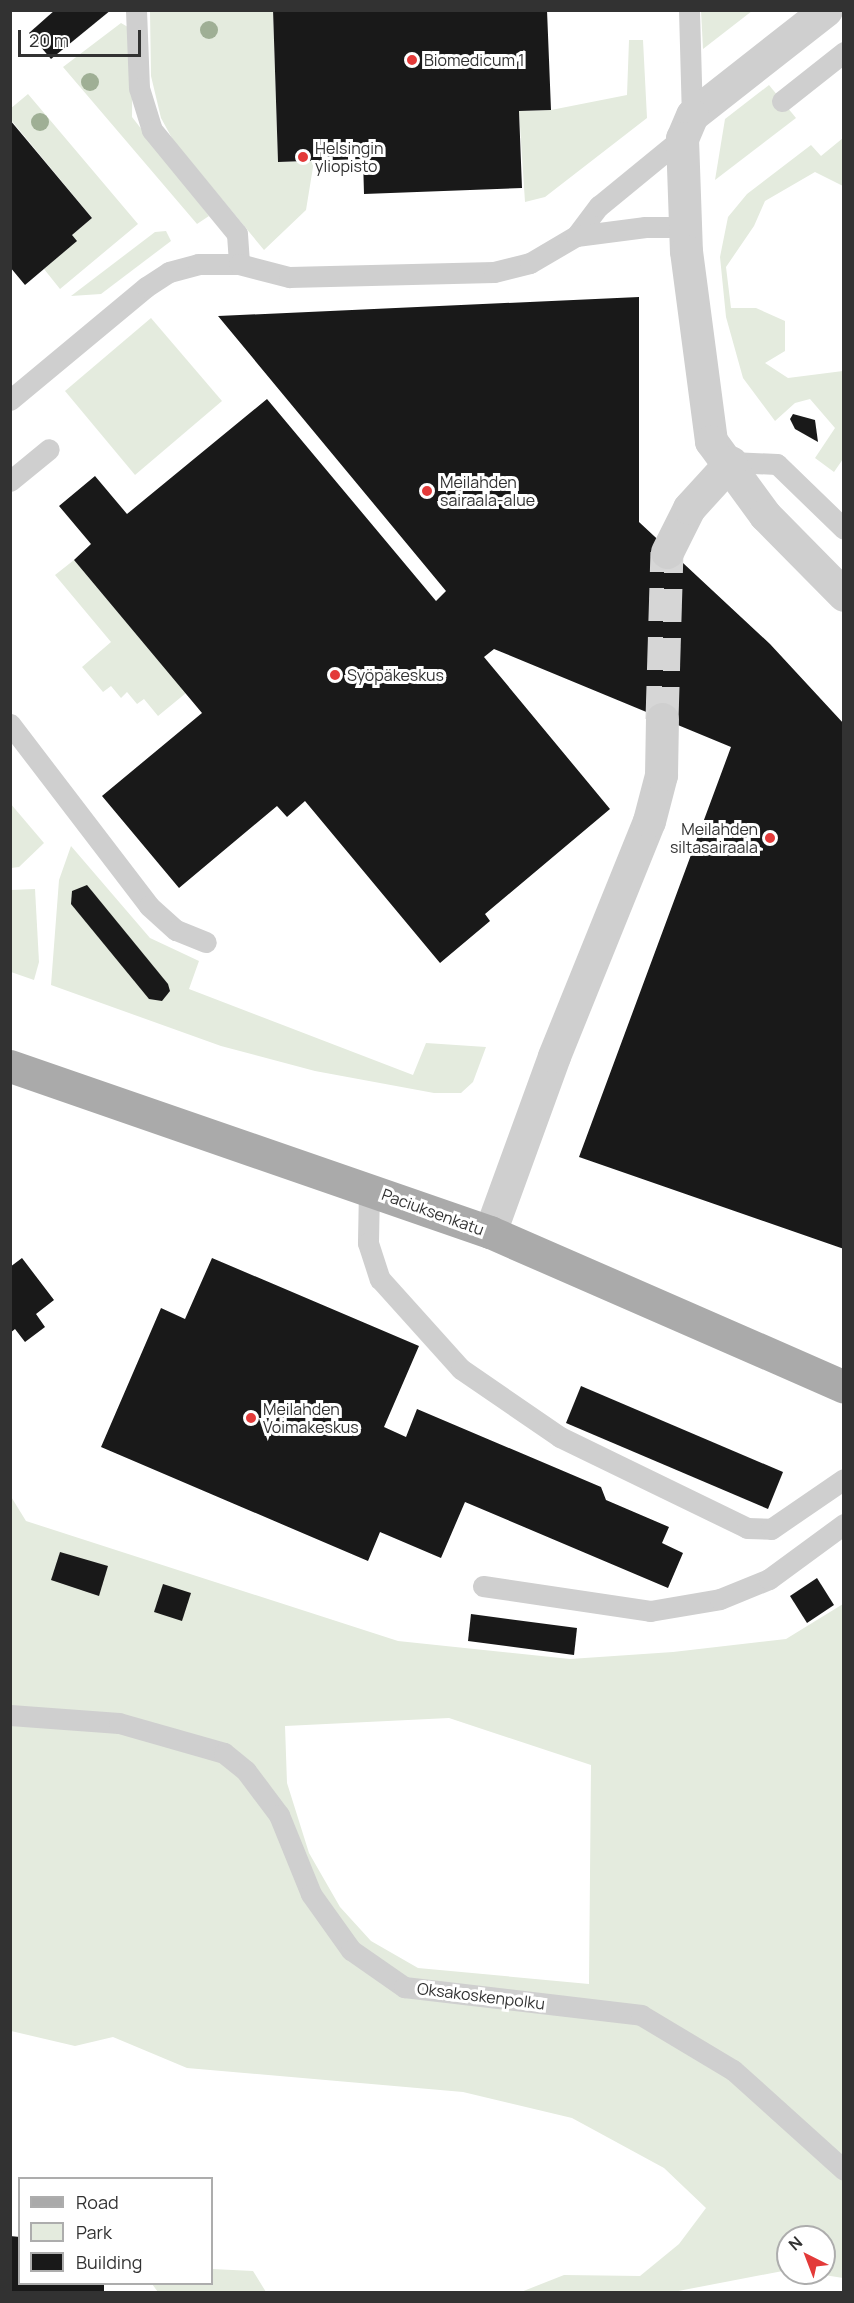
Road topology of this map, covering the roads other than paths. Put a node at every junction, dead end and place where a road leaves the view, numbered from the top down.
1 (136, 10) edge
2 (689, 10) edge
3 (826, 10) edge
4 (843, 52) edge
5 (782, 101) dead end
6 (687, 126) junction
7 (685, 227) junction
8 (576, 236) junction
9 (239, 264) junction
10 (10, 400) edge
11 (49, 449) dead end
12 (731, 462) junction
13 (10, 481) edge
14 (843, 529) edge
15 (667, 552) tunnel mouth
16 (843, 595) edge
17 (662, 719) tunnel mouth
18 (10, 724) edge
19 (206, 942) dead end
20 (10, 1066) edge
21 (369, 1189) junction
22 (490, 1232) junction
23 (843, 1387) edge
24 (843, 1479) edge
25 (843, 1524) edge
26 (483, 1586) dead end
27 (10, 1715) edge
28 (843, 2170) edge

1 - 9 lane
2 - 6 lane
3 - 6 street
4 - 5 lane
6 - 7 street
6 - 8 lane
7 - 8 lane
7 - 12 street
8 - 9 lane
9 - 10 lane
11 - 13 lane
12 - 14 lane
12 - 15 street
12 - 16 street
17 - 22 street
18 - 19 lane
20 - 21 main road, Paciuksenkatu
21 - 22 main road, Paciuksenkatu
21 - 24 lane
22 - 23 main road, Paciuksenkatu
25 - 26 lane
27 - 28 lane, Oksakoskenpolku

